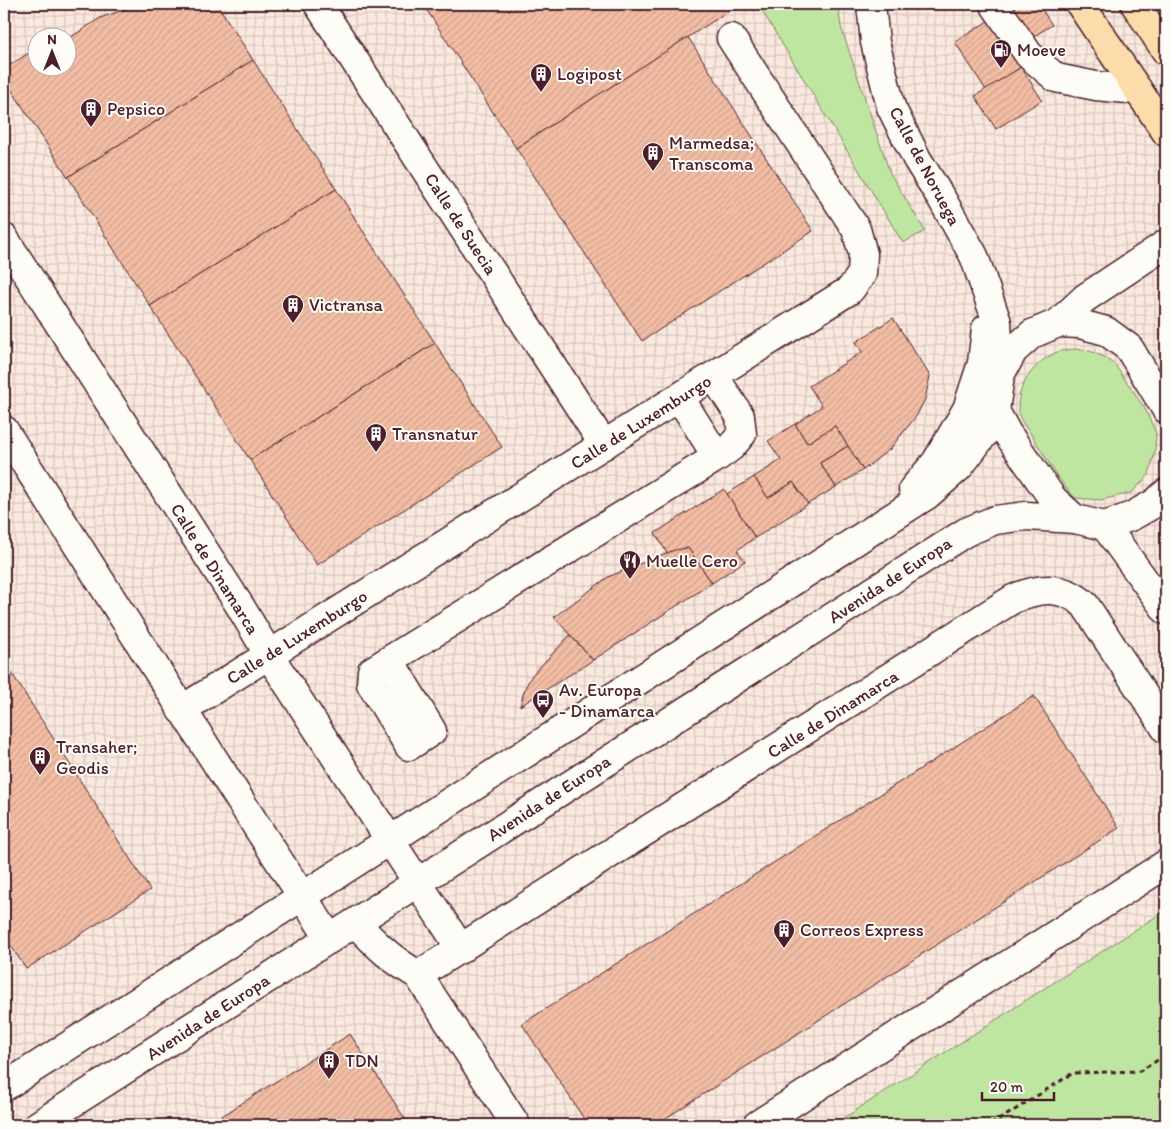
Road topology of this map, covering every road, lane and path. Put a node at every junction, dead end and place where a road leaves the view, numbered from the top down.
1 (318, 4) edge
2 (871, 4) edge
3 (994, 4) edge
4 (1080, 4) edge
5 (1134, 4) edge
6 (731, 38) dead end
7 (1166, 51) edge
8 (1138, 90) junction
9 (1166, 132) edge
10 (4, 238) edge
11 (1166, 244) edge
12 (987, 294) junction
13 (1058, 323) junction
14 (714, 376) junction
15 (1000, 376) junction
16 (680, 398) junction
17 (1166, 409) edge
18 (995, 411) junction
19 (4, 430) edge
20 (604, 445) junction
21 (717, 457) junction
22 (1166, 493) edge
23 (1075, 519) junction
24 (1105, 526) junction
25 (857, 541) junction
26 (1166, 610) edge
27 (269, 655) junction
28 (390, 660) dead end
29 (182, 710) junction
30 (1166, 729) edge
31 (389, 841) junction
32 (1166, 864) edge
33 (418, 882) junction
34 (301, 896) junction
35 (356, 922) junction
36 (330, 939) junction
37 (461, 949) junction
38 (418, 975) junction
39 (1166, 1055) edge
40 (4, 1086) edge
41 (38, 1125) edge
42 (516, 1125) edge
43 (757, 1125) edge
44 (992, 1125) edge

1 - 20 street, Calle de Suecia
2 - 12 street, Calle de Noruega
3 - 8 street
4 - 8 main road
5 - 7 main road
6 - 14 street, Calle de Luxemburgo
8 - 9 main road
10 - 27 street, Calle de Dinamarca
11 - 13 street
12 - 15 street, Calle de Noruega
12 - 25 street, Calle de Noruega
13 - 15 street
13 - 17 street
14 - 16 street, Calle de Luxemburgo
14 - 21 street
15 - 18 street
16 - 20 street, Calle de Luxemburgo
16 - 21 street
18 - 23 street
18 - 25 street
19 - 29 street
20 - 27 street, Calle de Luxemburgo
21 - 28 street
22 - 24 street
23 - 24 street, Avenida de Europa
23 - 33 street, Avenida de Europa
24 - 26 street
25 - 31 street
27 - 29 street, Calle de Luxemburgo
27 - 31 street, Calle de Dinamarca
29 - 34 street
30 - 37 street, Calle de Dinamarca
31 - 33 street, Calle de Dinamarca
31 - 34 street
32 - 43 street
33 - 35 street, Avenida de Europa
33 - 37 street, Calle de Dinamarca
34 - 36 street
34 - 40 street
35 - 36 street, Avenida de Europa
35 - 38 street
36 - 41 street, Avenida de Europa
37 - 38 street, Calle de Dinamarca
38 - 42 street
39 - 44 path

